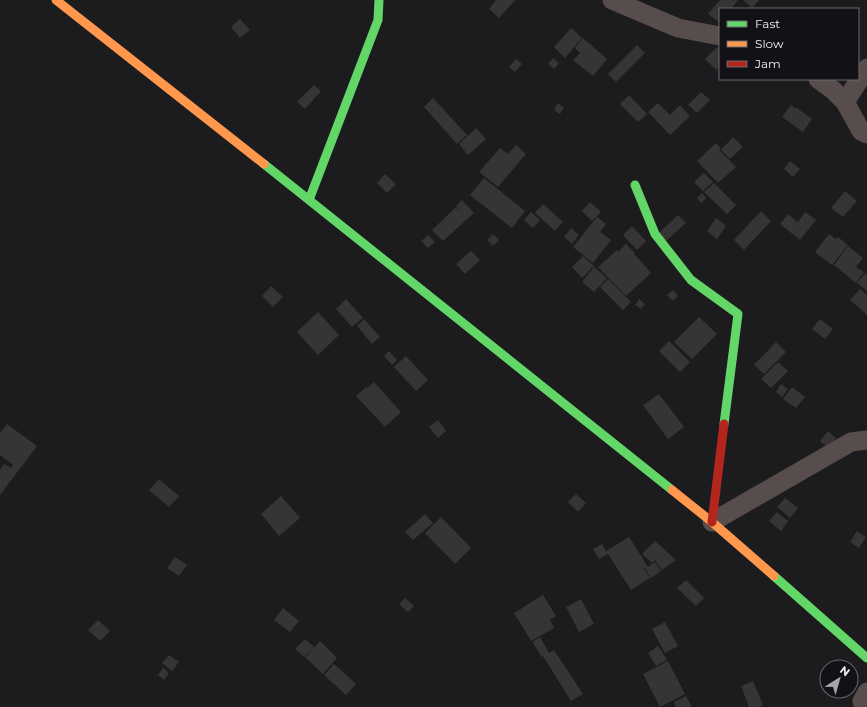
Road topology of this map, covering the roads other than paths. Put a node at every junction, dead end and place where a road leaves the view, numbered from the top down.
1 (56, 0) edge
2 (379, 0) edge
3 (612, 0) edge
4 (719, 36) edge
5 (867, 68) edge
6 (819, 80) edge
7 (845, 102) junction
8 (867, 134) edge
9 (635, 185) dead end
10 (309, 200) junction
11 (867, 440) edge
12 (712, 522) junction
13 (867, 658) edge
14 (867, 692) edge
15 (864, 707) edge

1 - 10 street
2 - 10 street
3 - 4 street
5 - 7 street
6 - 7 street
7 - 8 street
9 - 12 street
10 - 12 street
11 - 12 street
12 - 13 street
14 - 15 street

